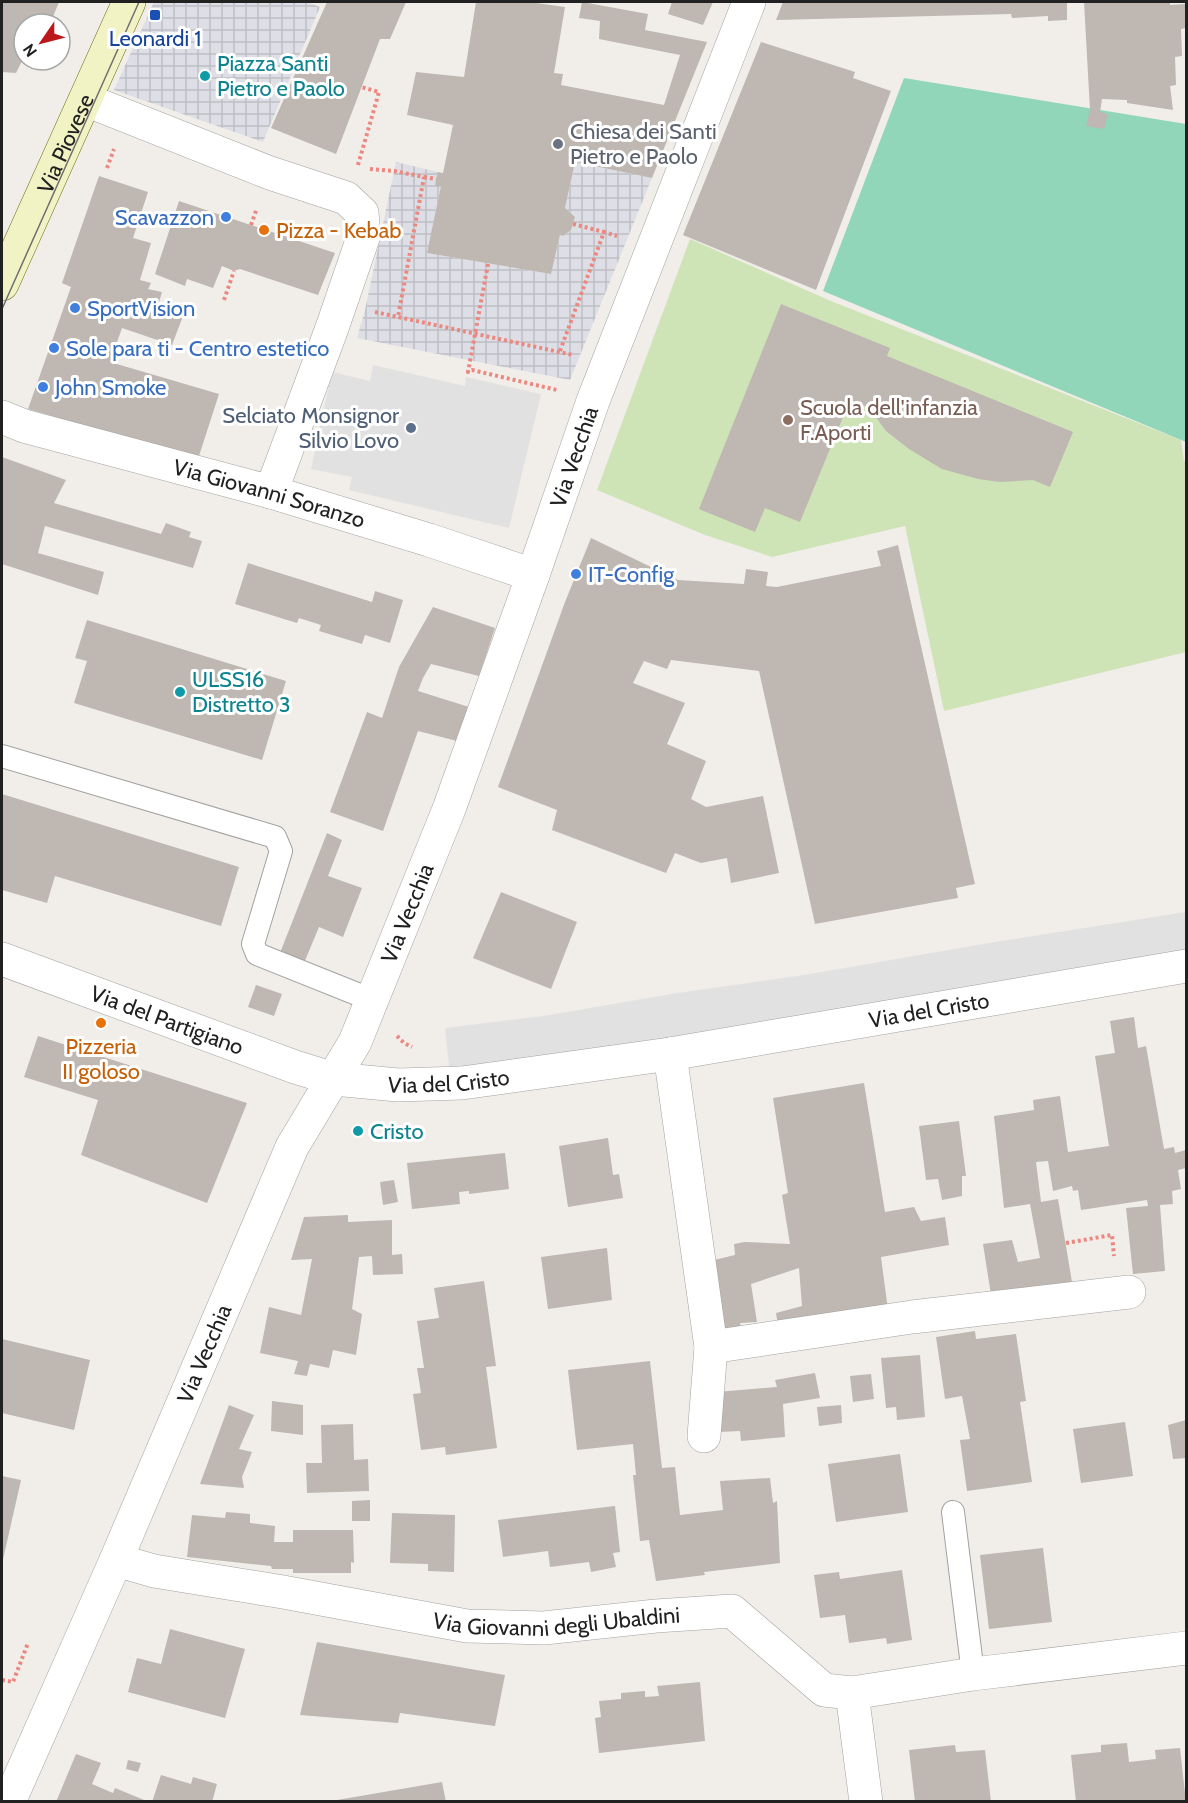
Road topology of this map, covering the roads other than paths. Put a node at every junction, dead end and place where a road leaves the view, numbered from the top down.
1 (129, 2) edge
2 (749, 2) edge
3 (86, 100) junction
4 (2, 284) edge
5 (2, 417) edge
6 (271, 492) junction
7 (533, 575) junction
8 (2, 756) edge
9 (2, 958) edge
10 (1186, 966) edge
11 (372, 1000) junction
12 (670, 1054) junction
13 (333, 1079) junction
14 (1124, 1292) road end
15 (711, 1347) junction
16 (704, 1436) dead end
17 (953, 1512) dead end
18 (116, 1560) junction
19 (1186, 1648) edge
20 (974, 1674) junction
21 (852, 1693) junction
22 (9, 1802) edge
23 (866, 1802) edge

1 - 3 main road, Via Piovese
2 - 7 street, Via Vecchia
3 - 4 main road, Via Piovese
3 - 6 street
5 - 6 street, Via Giovanni Soranzo
6 - 7 street, Via Giovanni Soranzo
7 - 11 street, Via Vecchia
8 - 11 lane
9 - 13 street, Via del Partigiano
10 - 12 street, Via del Cristo
11 - 13 street, Via Vecchia
12 - 13 street, Via del Cristo
12 - 15 street
13 - 18 street, Via Vecchia
14 - 15 street
15 - 16 street
17 - 20 lane
18 - 21 street, Via Giovanni degli Ubaldini
18 - 22 street, Via Vecchia
19 - 20 street, Via Giovanni degli Ubaldini
20 - 21 street, Via Giovanni degli Ubaldini
21 - 23 street

